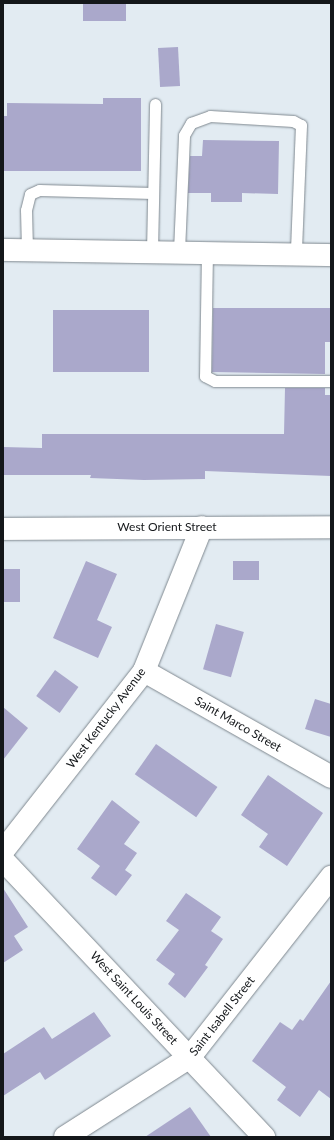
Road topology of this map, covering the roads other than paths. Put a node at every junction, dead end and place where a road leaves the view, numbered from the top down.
1 (155, 104) dead end
2 (153, 193) junction
3 (3, 250) edge
4 (26, 250) junction
5 (152, 251) junction
6 (179, 251) junction
7 (207, 251) junction
8 (296, 252) junction
9 (331, 255) edge
10 (331, 381) edge
11 (202, 527) junction
12 (331, 527) edge
13 (3, 529) edge
14 (144, 671) junction
15 (331, 777) edge
16 (3, 851) edge
17 (3, 860) edge
18 (331, 877) edge
19 (190, 1057) junction
20 (65, 1137) edge
21 (264, 1137) edge

1 - 2 lane
2 - 4 lane
2 - 5 lane
3 - 4 street
4 - 5 street
5 - 6 street
6 - 7 street
6 - 8 lane
7 - 8 street
7 - 10 lane
8 - 9 street
11 - 12 street, West Orient Street
11 - 13 street, West Orient Street
11 - 14 street, West Kentucky Avenue
14 - 15 street, Saint Marco Street
14 - 16 street, West Kentucky Avenue
17 - 19 street, West Saint Louis Street
18 - 19 street, Saint Isabell Street
19 - 20 street, Saint Isabell Street
19 - 21 street, West Saint Louis Street

